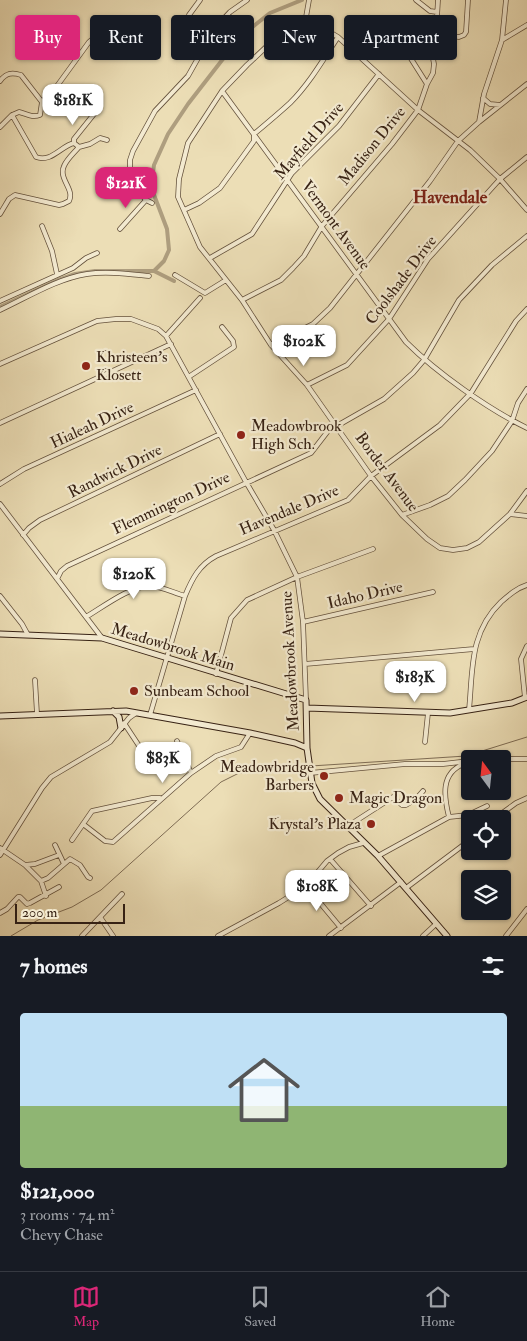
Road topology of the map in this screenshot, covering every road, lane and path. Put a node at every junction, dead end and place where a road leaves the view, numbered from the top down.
1 (200, 0) edge
2 (247, 0) edge
3 (309, 0) edge
4 (416, 0) edge
5 (438, 0) edge
6 (468, 0) edge
7 (506, 0) edge
8 (437, 12) junction
9 (189, 15) edge
10 (227, 15) edge
11 (306, 15) edge
12 (437, 15) edge
13 (527, 25) edge
14 (334, 35) edge
15 (338, 37) junction
16 (457, 37) edge
17 (502, 40) junction
18 (90, 41) edge
19 (264, 49) edge
20 (197, 60) edge
21 (412, 60) edge
22 (433, 60) edge
23 (378, 74) junction
24 (0, 81) edge
25 (427, 84) junction
26 (527, 84) edge
27 (222, 91) junction
28 (484, 98) junction
29 (42, 102) junction
30 (502, 104) junction
31 (418, 110) junction
32 (12, 114) junction
33 (94, 114) dead end
34 (479, 122) junction
35 (0, 127) edge
36 (254, 134) junction
37 (107, 140) dead end
38 (458, 141) junction
39 (74, 143) junction
40 (79, 147) junction
41 (527, 157) edge
42 (500, 179) junction
43 (289, 181) junction
44 (146, 200) junction
45 (152, 203) dead end
46 (184, 210) junction
47 (527, 210) edge
48 (0, 214) edge
49 (42, 226) dead end
50 (322, 226) junction
51 (120, 230) dead end
52 (527, 236) edge
53 (97, 253) dead end
54 (210, 258) junction
55 (57, 274) junction
56 (356, 274) junction
57 (175, 275) dead end
58 (149, 276) dead end
59 (226, 280) junction
60 (200, 298) dead end
61 (0, 300) edge
62 (242, 300) junction
63 (527, 309) edge
64 (0, 310) edge
65 (389, 319) junction
66 (222, 327) dead end
67 (166, 336) junction
68 (171, 344) junction
69 (271, 345) junction
70 (424, 360) junction
71 (0, 364) edge
72 (190, 376) junction
73 (307, 386) junction
74 (527, 389) edge
75 (196, 390) junction
76 (471, 393) junction
77 (512, 421) junction
78 (0, 423) edge
79 (336, 425) junction
80 (527, 428) edge
81 (220, 434) junction
82 (371, 476) junction
83 (246, 482) junction
84 (0, 484) edge
85 (527, 491) edge
86 (0, 504) edge
87 (510, 514) junction
88 (402, 516) junction
89 (527, 516) edge
90 (274, 530) junction
91 (24, 535) junction
92 (373, 549) dead end
93 (297, 577) junction
94 (57, 579) junction
95 (527, 585) edge
96 (433, 592) dead end
97 (0, 596) edge
98 (185, 596) junction
99 (86, 617) junction
100 (303, 622) junction
101 (0, 634) edge
102 (28, 635) junction
103 (102, 638) junction
104 (527, 646) edge
105 (474, 649) junction
106 (166, 659) junction
107 (305, 664) junction
108 (216, 674) junction
109 (35, 680) dead end
110 (526, 698) edge
111 (306, 700) junction
112 (307, 708) junction
113 (469, 710) junction
114 (113, 711) junction
115 (136, 713) junction
116 (428, 713) junction
117 (37, 714) junction
118 (150, 715) junction
119 (0, 716) edge
120 (123, 726) junction
121 (250, 733) junction
122 (177, 741) dead end
123 (425, 742) dead end
124 (307, 748) junction
125 (511, 759) edge
126 (527, 759) edge
127 (149, 761) dead end
128 (461, 763) edge
129 (461, 765) edge
130 (309, 772) junction
131 (191, 773) junction
132 (423, 791) dead end
133 (160, 798) junction
134 (527, 798) edge
135 (487, 806) dead end
136 (506, 810) edge
137 (450, 817) junction
138 (83, 824) junction
139 (348, 826) junction
140 (72, 840) dead end
141 (363, 843) junction
142 (55, 845) dead end
143 (461, 848) edge
144 (2, 850) edge
145 (0, 855) edge
146 (59, 855) junction
147 (378, 856) junction
148 (330, 859) junction
149 (64, 864) junction
150 (25, 865) junction
151 (90, 878) dead end
152 (41, 881) junction
153 (401, 882) junction
154 (306, 886) junction
155 (59, 887) dead end
156 (406, 888) junction
157 (122, 894) dead end
158 (46, 896) junction
159 (371, 906) junction
160 (527, 909) edge
161 (0, 912) edge
162 (100, 917) junction
163 (436, 924) junction
164 (341, 928) junction
165 (82, 936) edge
166 (113, 936) edge
167 (218, 936) edge
168 (329, 936) edge
169 (423, 936) edge
170 (447, 936) edge
171 (506, 936) edge

1 - 9 street
2 - 10 street
3 - 11 street
4 - 8 street
5 - 8 street, Madison Drive
6 - 16 street
7 - 17 street
8 - 12 street, Madison Drive
13 - 17 street
14 - 15 street
15 - 23 street
15 - 36 street
17 - 28 street
18 - 29 street
19 - 27 street
20 - 44 street
21 - 25 street
22 - 25 street, Madison Drive
23 - 31 street
23 - 43 street, Mayfield Drive
24 - 29 street
25 - 31 street, Madison Drive
26 - 30 street
27 - 36 street, Vermont Avenue
27 - 46 street, Border Avenue
28 - 30 street
28 - 34 street
29 - 32 street
30 - 34 street
31 - 38 street
31 - 50 street, Madison Drive
32 - 35 street
32 - 39 street
33 - 39 street
34 - 38 street
36 - 43 street, Vermont Avenue
36 - 46 street
37 - 40 street
38 - 42 street
38 - 56 street
39 - 40 street
40 - 48 street
41 - 42 street, Coolshade Drive
42 - 47 street
42 - 65 street, Coolshade Drive
43 - 50 street, Vermont Avenue
43 - 54 street, Mayfield Drive
44 - 45 street
44 - 51 street
46 - 54 street, Border Avenue
49 - 55 street
50 - 56 street, Vermont Avenue
50 - 62 street, Madison Drive
52 - 70 street, Flemmington Drive
53 - 55 street
54 - 59 street, Border Avenue
55 - 61 street
56 - 65 street, Vermont Avenue
56 - 69 street
57 - 59 street
58 - 64 street
59 - 62 street, Border Avenue
60 - 67 street
62 - 69 street, Border Avenue
63 - 76 street, Havendale Drive
65 - 70 street, Vermont Avenue
65 - 73 street, Coolshade Drive
66 - 72 street
67 - 68 street, Meadowbrook Avenue
67 - 71 street, Meadowbrook Avenue
68 - 72 street, Meadowbrook Avenue
68 - 78 street
69 - 73 street, Border Avenue
70 - 76 street, Vermont Avenue
70 - 79 street, Flemmington Drive
72 - 75 street, Meadowbrook Avenue
73 - 79 street, Border Avenue
74 - 77 street
75 - 81 street, Meadowbrook Avenue
75 - 84 street, Hialeah Drive
76 - 77 street, Vermont Avenue
76 - 82 street, Havendale Drive
77 - 80 street, Vermont Avenue
77 - 88 street
79 - 82 street, Border Avenue
79 - 83 street, Flemmington Drive
81 - 83 street, Meadowbrook Avenue
81 - 91 street, Randwick Drive
82 - 88 street, Border Avenue
82 - 90 street, Havendale Drive
83 - 90 street, Meadowbrook Avenue
83 - 94 street, Flemmington Drive
85 - 87 street, Border Avenue
86 - 91 street
87 - 88 street, Border Avenue
87 - 89 street
90 - 93 street, Meadowbrook Avenue
90 - 98 street, Havendale Drive
91 - 94 street
92 - 93 street
93 - 100 street, Meadowbrook Avenue
93 - 108 street
94 - 99 street
95 - 105 street
96 - 100 street, Idaho Drive
97 - 102 street
98 - 99 street
98 - 106 street, Havendale Drive
99 - 103 street
100 - 107 street, Meadowbrook Avenue
101 - 102 street, Meadowbrook Main
102 - 103 street, Meadowbrook Main
103 - 106 street, Meadowbrook Main
104 - 110 street
105 - 107 street
105 - 113 street
106 - 108 street, Meadowbrook Main
106 - 118 street, Havendale Drive
107 - 111 street, Meadowbrook Avenue
108 - 111 street, Meadowbrook Main
109 - 117 street
110 - 113 street
111 - 112 street, Meadowbrook Avenue
112 - 116 street
112 - 124 street, Meadowbrook Avenue
113 - 116 street
114 - 115 street
114 - 117 street
114 - 120 street
115 - 118 street
115 - 120 street
116 - 123 street
117 - 119 street
118 - 121 street
120 - 127 street
120 - 144 street
121 - 124 street
121 - 131 street
122 - 131 street
124 - 130 street, Meadowbrook Avenue
125 - 126 street
128 - 130 street
129 - 137 street
130 - 139 street
131 - 133 street
132 - 139 street
133 - 138 street
133 - 138 street
134 - 136 street
135 - 137 street
137 - 147 street
138 - 140 street
139 - 141 street
141 - 147 street
141 - 148 street
142 - 146 street
143 - 156 street
144 - 145 street
144 - 150 street
146 - 149 street
146 - 150 street
147 - 153 street
148 - 154 street
148 - 159 street
149 - 151 street
149 - 152 street
150 - 152 street
152 - 158 street
153 - 156 street
153 - 159 street
154 - 164 street
154 - 167 street
155 - 158 street
156 - 163 street
157 - 162 street
158 - 161 street
159 - 164 street
160 - 171 street
162 - 165 street
162 - 166 street
163 - 169 street
163 - 170 street
164 - 168 street

